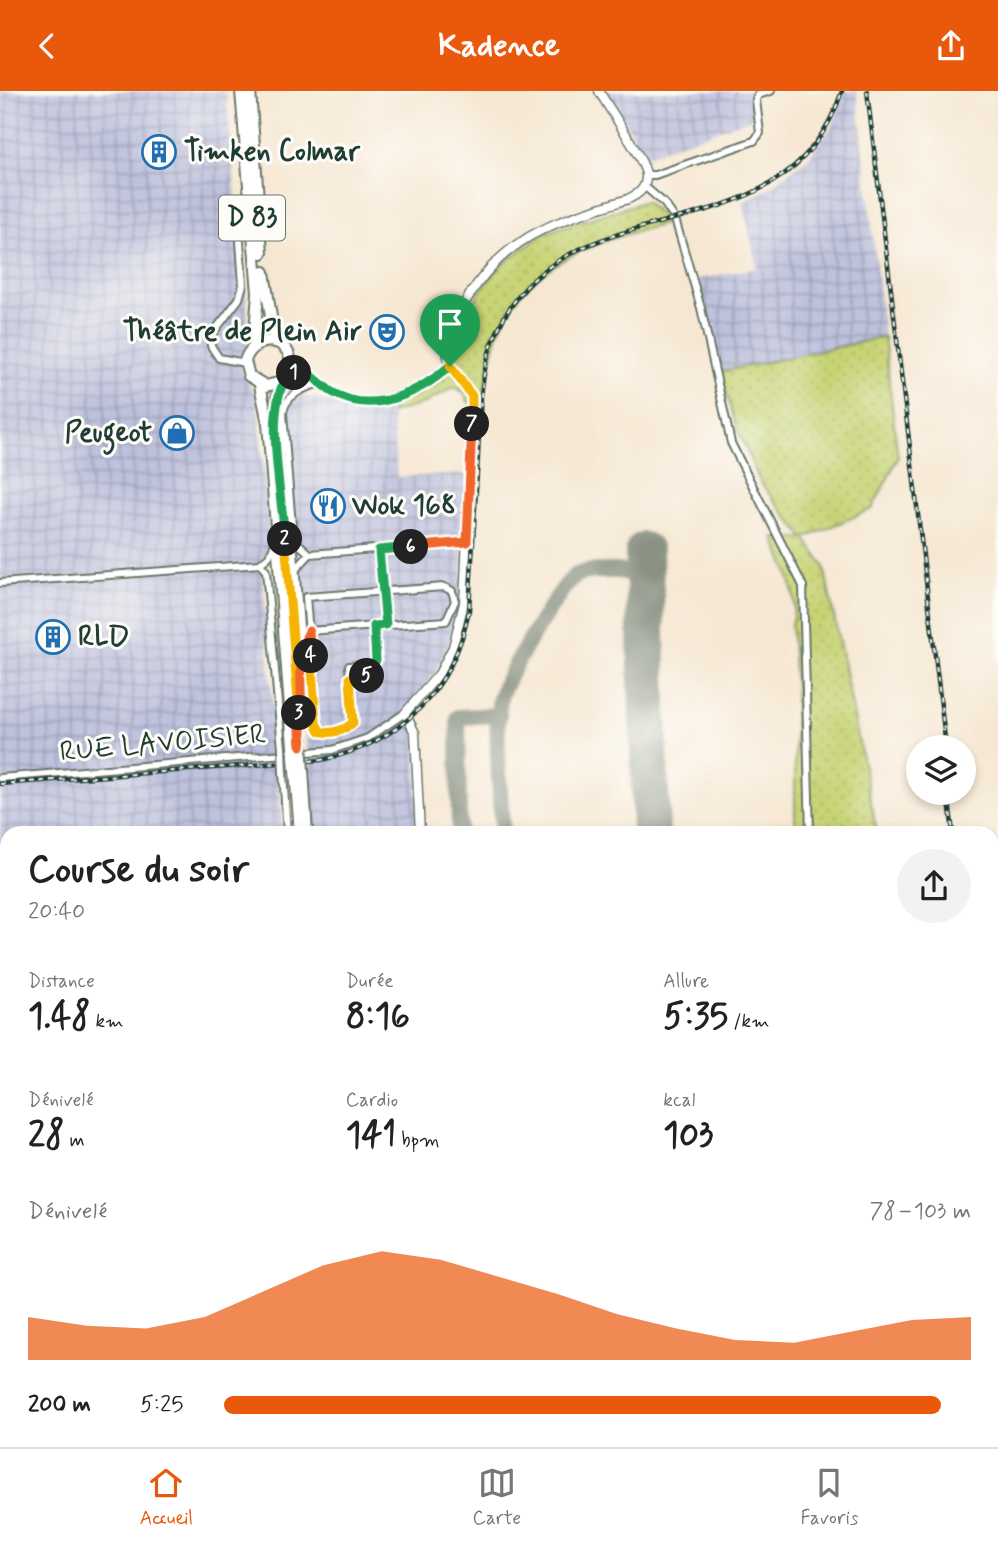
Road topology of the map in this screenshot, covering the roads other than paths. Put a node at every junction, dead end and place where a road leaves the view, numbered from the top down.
1 (241, 91) edge
2 (250, 91) edge
3 (599, 91) edge
4 (771, 91) edge
5 (646, 175) junction
6 (644, 186) junction
7 (237, 197) dead end
8 (275, 342) junction
9 (254, 345) junction
10 (290, 360) junction
11 (245, 363) junction
12 (450, 366) junction
13 (306, 372) junction
14 (285, 378) junction
15 (320, 383) junction
16 (260, 385) junction
17 (292, 538) junction
18 (277, 539) junction
19 (467, 542) junction
20 (379, 550) junction
21 (310, 554) junction
22 (260, 564) junction
23 (295, 571) junction
24 (0, 583) edge
25 (383, 591) junction
26 (299, 618) junction
27 (386, 625) junction
28 (374, 626) junction
29 (309, 631) junction
30 (302, 652) junction
31 (371, 664) junction
32 (350, 678) junction
33 (405, 713) junction
34 (292, 747) junction
35 (294, 771) junction
36 (0, 778) edge
37 (288, 826) edge
38 (299, 826) edge
39 (306, 826) edge
40 (420, 826) edge
41 (810, 826) edge

1 - 9 main road, D 83
2 - 8 main road, D 83
3 - 5 street
4 - 5 street
5 - 6 street
6 - 12 street
6 - 41 street
7 - 11 street
8 - 9 main road
8 - 10 main road
9 - 11 main road
10 - 13 street
10 - 14 main road
11 - 16 main road
12 - 15 street
12 - 19 street
13 - 14 street
13 - 15 street
14 - 16 main road
14 - 34 main road
15 - 17 street
16 - 18 main road
17 - 21 street
17 - 23 street
18 - 22 street
18 - 34 main road
19 - 20 street
19 - 33 street
20 - 21 street
20 - 25 street
21 - 23 street
22 - 24 street
22 - 34 street
23 - 26 street
25 - 27 street
25 - 27 street
25 - 29 street
26 - 29 street
26 - 30 street
27 - 28 street
28 - 29 street
28 - 31 street
29 - 30 street
29 - 32 street
30 - 34 street
31 - 32 street
31 - 32 street
33 - 36 street, RUE LAVOISIER
33 - 40 street
34 - 35 main road, bridge
34 - 35 street, bridge
35 - 37 street
35 - 38 main road
35 - 39 main road

